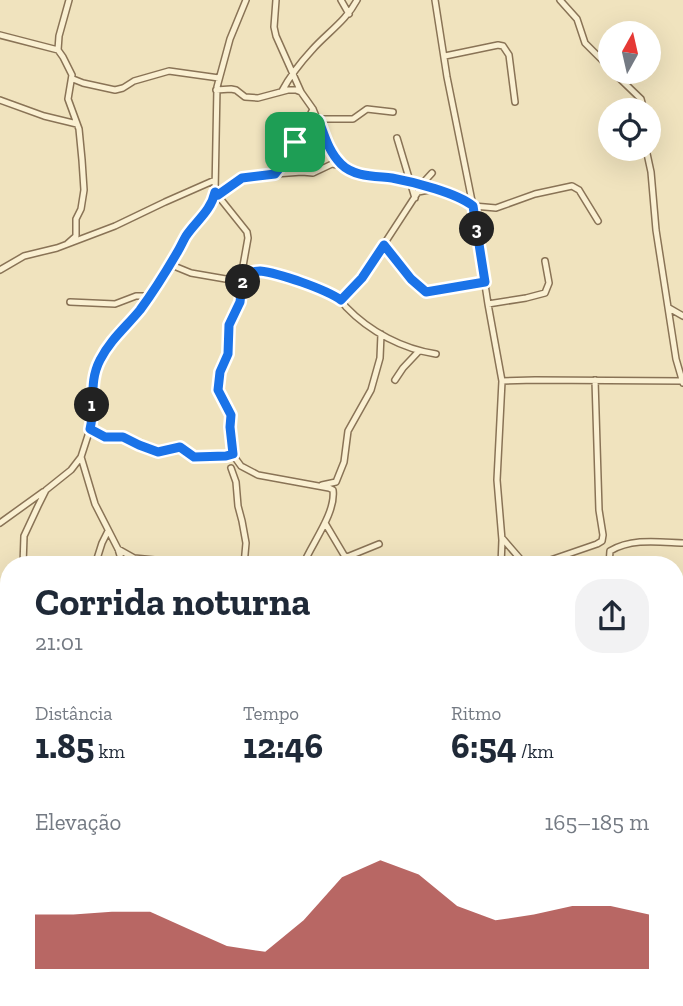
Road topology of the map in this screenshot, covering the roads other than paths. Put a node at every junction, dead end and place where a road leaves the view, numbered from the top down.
1 (69, 0) edge
2 (246, 0) edge
3 (276, 0) edge
4 (342, 0) edge
5 (357, 0) edge
6 (435, 0) edge
7 (560, 0) edge
8 (348, 14) junction
9 (0, 35) edge
10 (58, 50) junction
11 (445, 56) junction
12 (598, 56) edge
13 (292, 72) junction
14 (219, 78) junction
15 (73, 79) junction
16 (626, 84) edge
17 (216, 90) junction
18 (282, 91) junction
19 (301, 93) junction
20 (640, 98) edge
21 (0, 100) edge
22 (515, 102) dead end
23 (313, 109) junction
24 (393, 112) dead end
25 (319, 121) junction
26 (306, 123) junction
27 (77, 125) junction
28 (397, 138) dead end
29 (649, 161) edge
30 (343, 166) junction
31 (432, 173) dead end
32 (275, 174) junction
33 (215, 180) junction
34 (411, 182) junction
35 (421, 186) junction
36 (434, 190) junction
37 (216, 194) junction
38 (415, 198) junction
39 (473, 206) junction
40 (598, 221) dead end
41 (67, 244) junction
42 (384, 245) junction
43 (545, 261) dead end
44 (169, 264) junction
45 (0, 270) edge
46 (243, 275) junction
47 (243, 282) junction
48 (485, 282) junction
49 (149, 296) junction
50 (341, 300) junction
51 (70, 302) dead end
52 (488, 304) junction
53 (669, 308) junction
54 (683, 317) edge
55 (671, 325) junction
56 (381, 334) junction
57 (419, 351) junction
58 (436, 354) dead end
59 (395, 380) dead end
60 (594, 380) junction
61 (502, 381) junction
62 (683, 382) edge
63 (90, 429) junction
64 (233, 454) junction
65 (81, 457) junction
66 (231, 468) dead end
67 (71, 470) junction
68 (86, 476) junction
69 (318, 486) junction
70 (46, 491) junction
71 (0, 523) edge
72 (325, 523) junction
73 (108, 531) junction
74 (501, 536) junction
75 (683, 543) edge
76 (379, 544) dead end
77 (118, 549) junction
78 (23, 556) edge
79 (98, 556) edge
80 (121, 556) edge
81 (130, 556) edge
82 (245, 556) edge
83 (307, 556) edge
84 (346, 556) edge
85 (349, 556) edge
86 (501, 556) edge
87 (518, 556) edge
88 (561, 556) edge
89 (610, 556) edge

1 - 10 street
2 - 14 street
3 - 13 street
4 - 8 street
5 - 8 street
6 - 11 street
7 - 12 street
8 - 13 street
9 - 10 street
10 - 15 street
11 - 22 street
11 - 39 street
13 - 18 street
13 - 19 street
14 - 15 street
14 - 17 street
15 - 27 street
16 - 20 street
17 - 18 street
17 - 33 street
18 - 19 street
19 - 23 street
21 - 27 street
23 - 25 street
23 - 26 street
24 - 25 street
25 - 26 street
25 - 30 street
26 - 32 street
27 - 41 street
28 - 34 street
29 - 53 street
30 - 32 street
30 - 34 street
31 - 35 street
32 - 37 street
33 - 37 street
33 - 41 street
34 - 35 street
34 - 38 street
35 - 36 street
36 - 38 street
36 - 39 street
37 - 44 street
37 - 46 street
38 - 42 street
39 - 40 street
39 - 48 street
41 - 45 street
42 - 48 street
42 - 50 street
43 - 52 street
44 - 47 street
44 - 49 street
46 - 47 street
46 - 50 street
47 - 64 street
48 - 52 street
49 - 51 street
49 - 63 street
50 - 56 street
52 - 61 street
53 - 54 street
53 - 55 street
54 - 55 street
55 - 62 street
56 - 57 street
56 - 69 street
57 - 58 street
57 - 59 street
60 - 61 street
60 - 62 street
60 - 88 street
61 - 74 street
63 - 64 street
63 - 65 street
64 - 69 street
65 - 67 street
65 - 68 street
66 - 82 street
67 - 68 street
67 - 70 street
68 - 73 street
69 - 72 street
70 - 71 street
70 - 78 street
72 - 83 street
72 - 84 street
73 - 77 street
73 - 79 street
74 - 86 street
74 - 87 street
75 - 89 street
76 - 85 street
77 - 80 street
77 - 81 street

